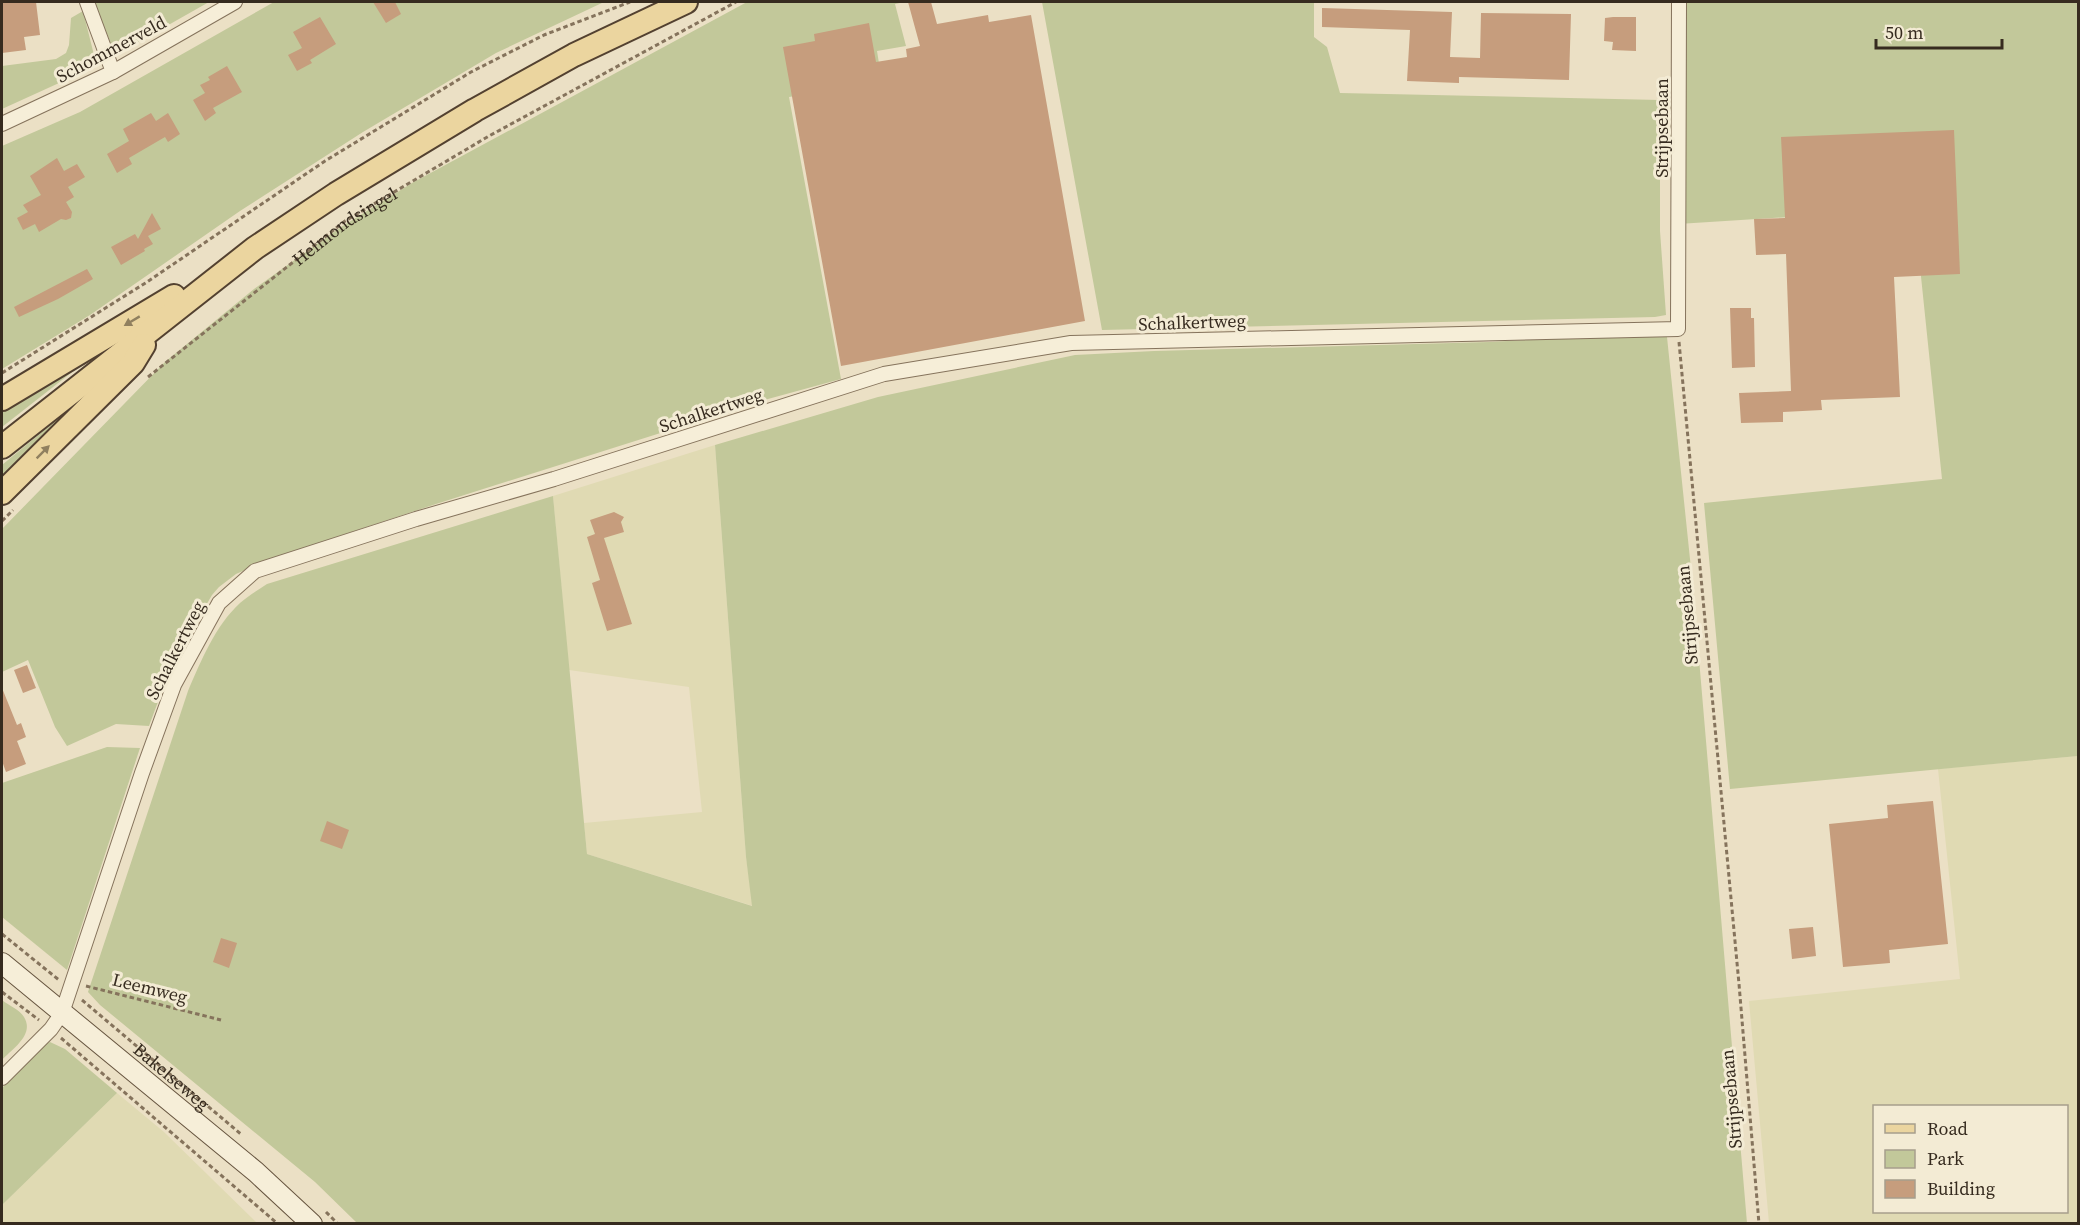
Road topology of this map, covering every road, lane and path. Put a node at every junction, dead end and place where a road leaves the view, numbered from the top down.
1 (87, 2) edge
2 (235, 2) edge
3 (630, 2) edge
4 (686, 2) edge
5 (736, 2) edge
6 (1680, 2) edge
7 (113, 72) junction
8 (2, 124) edge
9 (255, 248) junction
10 (155, 326) junction
11 (1678, 329) junction
12 (2, 373) edge
13 (144, 380) dead end
14 (2, 399) edge
15 (2, 447) edge
16 (10, 498) edge
17 (2, 521) edge
18 (2, 934) edge
19 (2, 963) edge
20 (71, 986) junction
21 (2, 992) edge
22 (221, 1020) dead end
23 (56, 1021) junction
24 (2, 1078) edge
25 (249, 1141) dead end
26 (317, 1216) edge
27 (278, 1224) edge
28 (338, 1224) edge
29 (1759, 1224) edge

1 - 7 street
2 - 7 street, Schommerveld
3 - 12 path
4 - 9 main road, Helmondsingel
5 - 13 path, Helmondsingel
6 - 11 street, Strijpsebaan
7 - 8 street, Schommerveld
9 - 10 main road, Helmondsingel
9 -> 14 main road
10 - 15 main road, Helmondsingel
16 -> 10 main road
11 - 20 street, Schalkertweg
11 - 29 path, Strijpsebaan
16 - 17 path
18 - 20 path, Bakelseweg
19 - 23 main road, Bakelseweg
20 - 22 path, Leemweg
20 - 23 street, Schalkertweg
20 - 25 path, Bakelseweg
21 - 23 path
23 - 24 street
23 - 26 main road, Bakelseweg
23 - 27 path
26 - 28 path

